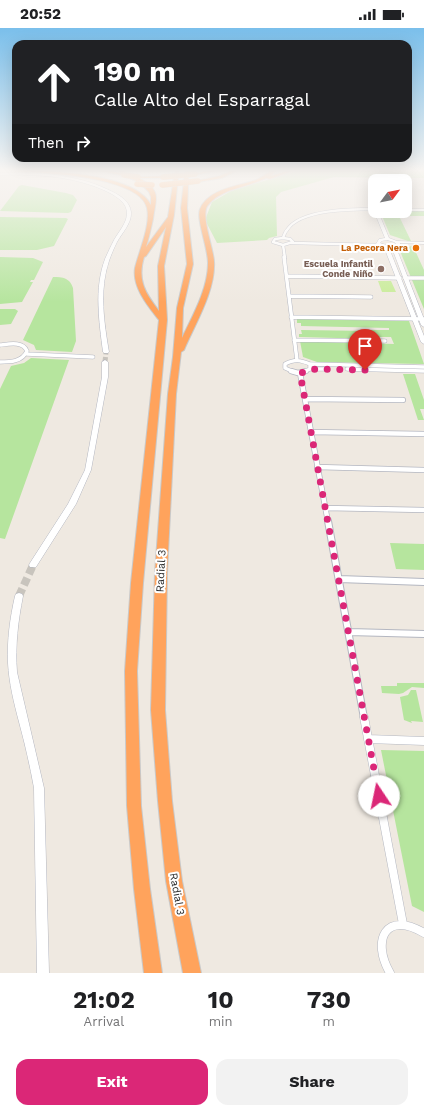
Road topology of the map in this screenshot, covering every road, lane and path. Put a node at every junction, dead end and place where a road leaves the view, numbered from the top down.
1 (128, 214) edge
2 (150, 214) edge
3 (152, 214) edge
4 (185, 214) edge
5 (202, 214) edge
6 (323, 214) edge
7 (171, 215) joint
8 (378, 218) edge
9 (149, 222) junction
10 (283, 238) junction
11 (387, 239) junction
12 (292, 242) junction
13 (378, 243) junction
14 (398, 243) junction
15 (424, 244) edge
16 (283, 245) junction
17 (386, 247) junction
18 (394, 247) junction
19 (141, 260) junction
20 (287, 276) junction
21 (402, 278) junction
22 (424, 278) edge
23 (289, 296) junction
24 (371, 297) dead end
25 (291, 317) junction
26 (415, 319) junction
27 (423, 319) edge
28 (163, 320) junction
29 (424, 325) edge
30 (294, 340) junction
31 (385, 341) dead end
32 (424, 342) edge
33 (0, 345) edge
34 (106, 352) tunnel mouth
35 (27, 354) junction
36 (93, 357) dead end
37 (177, 357) junction
38 (297, 360) junction
39 (0, 362) edge
40 (106, 362) tunnel mouth
41 (310, 364) junction
42 (424, 367) edge
43 (310, 369) junction
44 (424, 371) edge
45 (300, 373) junction
46 (304, 399) junction
47 (403, 400) dead end
48 (311, 432) junction
49 (424, 434) edge
50 (317, 468) junction
51 (424, 470) edge
52 (325, 508) junction
53 (424, 510) edge
54 (33, 564) tunnel mouth
55 (339, 579) junction
56 (424, 582) edge
57 (19, 596) tunnel mouth
58 (349, 632) junction
59 (424, 634) edge
60 (368, 739) junction
61 (424, 741) edge
62 (403, 924) junction
63 (424, 933) edge
64 (43, 973) edge
65 (153, 973) edge
66 (192, 973) edge
67 (390, 973) edge

1 - 34 street
2 - 9 highway
3 - 9 highway
4 - 37 highway, Radial 3
5 - 37 highway
6 - 10 street
7 - 19 highway
7 - 28 highway, Radial 3
8 - 11 street
9 - 19 highway
10 - 12 street
10 - 16 street
11 - 13 street
11 - 14 street
12 - 13 street
12 - 16 street
13 - 17 street
14 - 15 street
14 - 18 street
16 - 20 street
17 - 18 street
17 - 21 street
18 - 21 street
19 - 28 highway
20 - 21 street
20 - 23 street
21 - 22 street
21 - 26 street
21 - 27 street
23 - 24 street
23 - 25 street
25 - 26 street
25 - 30 street
26 - 27 street
26 - 32 street
27 - 29 street
28 - 65 highway, Radial 3
30 - 31 street
30 - 38 street
33 - 35 street
35 - 36 street
35 - 39 street
37 - 66 highway, Radial 3
38 - 41 street
38 - 45 street
40 - 54 street
41 - 42 street
41 - 43 street
43 - 44 street
43 - 45 street
45 - 46 street
46 - 47 street
46 - 48 street
48 - 49 street
48 - 50 street
50 - 51 street
50 - 52 street
52 - 53 street
52 - 55 street
55 - 56 street
55 - 58 street
57 - 64 street
58 - 59 street
58 - 60 street
60 - 61 street
60 - 62 street
62 - 63 street
62 - 67 street

